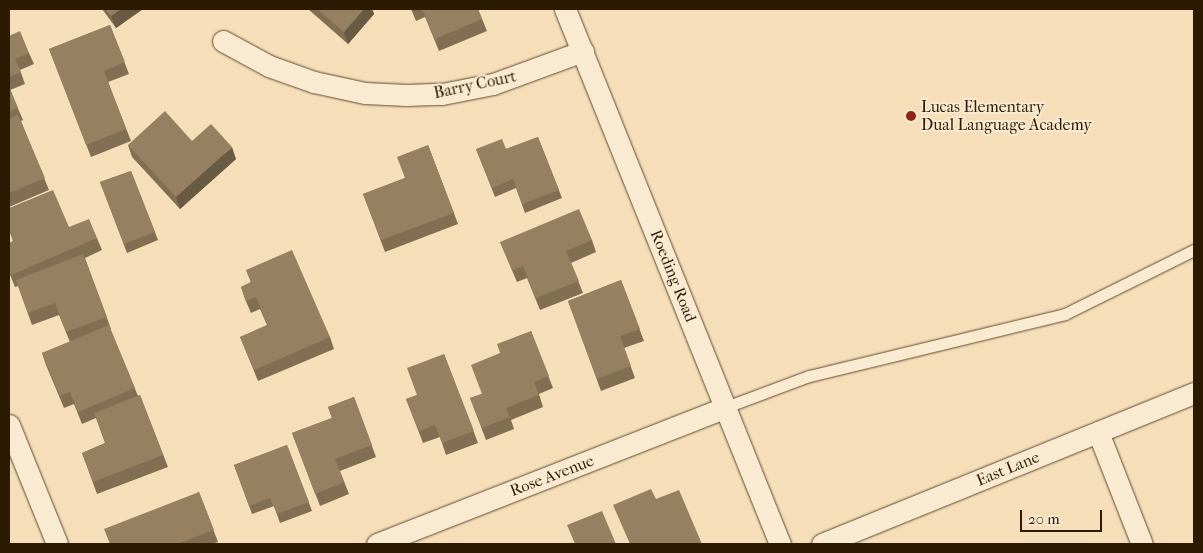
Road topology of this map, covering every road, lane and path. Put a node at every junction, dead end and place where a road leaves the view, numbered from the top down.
1 (566, 9) edge
2 (222, 41) dead end
3 (583, 51) junction
4 (1194, 250) edge
5 (1194, 393) edge
6 (726, 407) junction
7 (9, 425) edge
8 (1098, 432) junction
9 (57, 544) edge
10 (377, 544) edge
11 (780, 544) edge
12 (822, 544) edge
13 (1142, 544) edge

1 - 3 street, Roeding Road
2 - 3 street, Barry Court
3 - 6 street, Roeding Road
4 - 6 lane
5 - 8 street, East Lane
6 - 10 street, Rose Avenue
6 - 11 street, Roeding Road
7 - 9 street
8 - 12 street, East Lane
8 - 13 street

